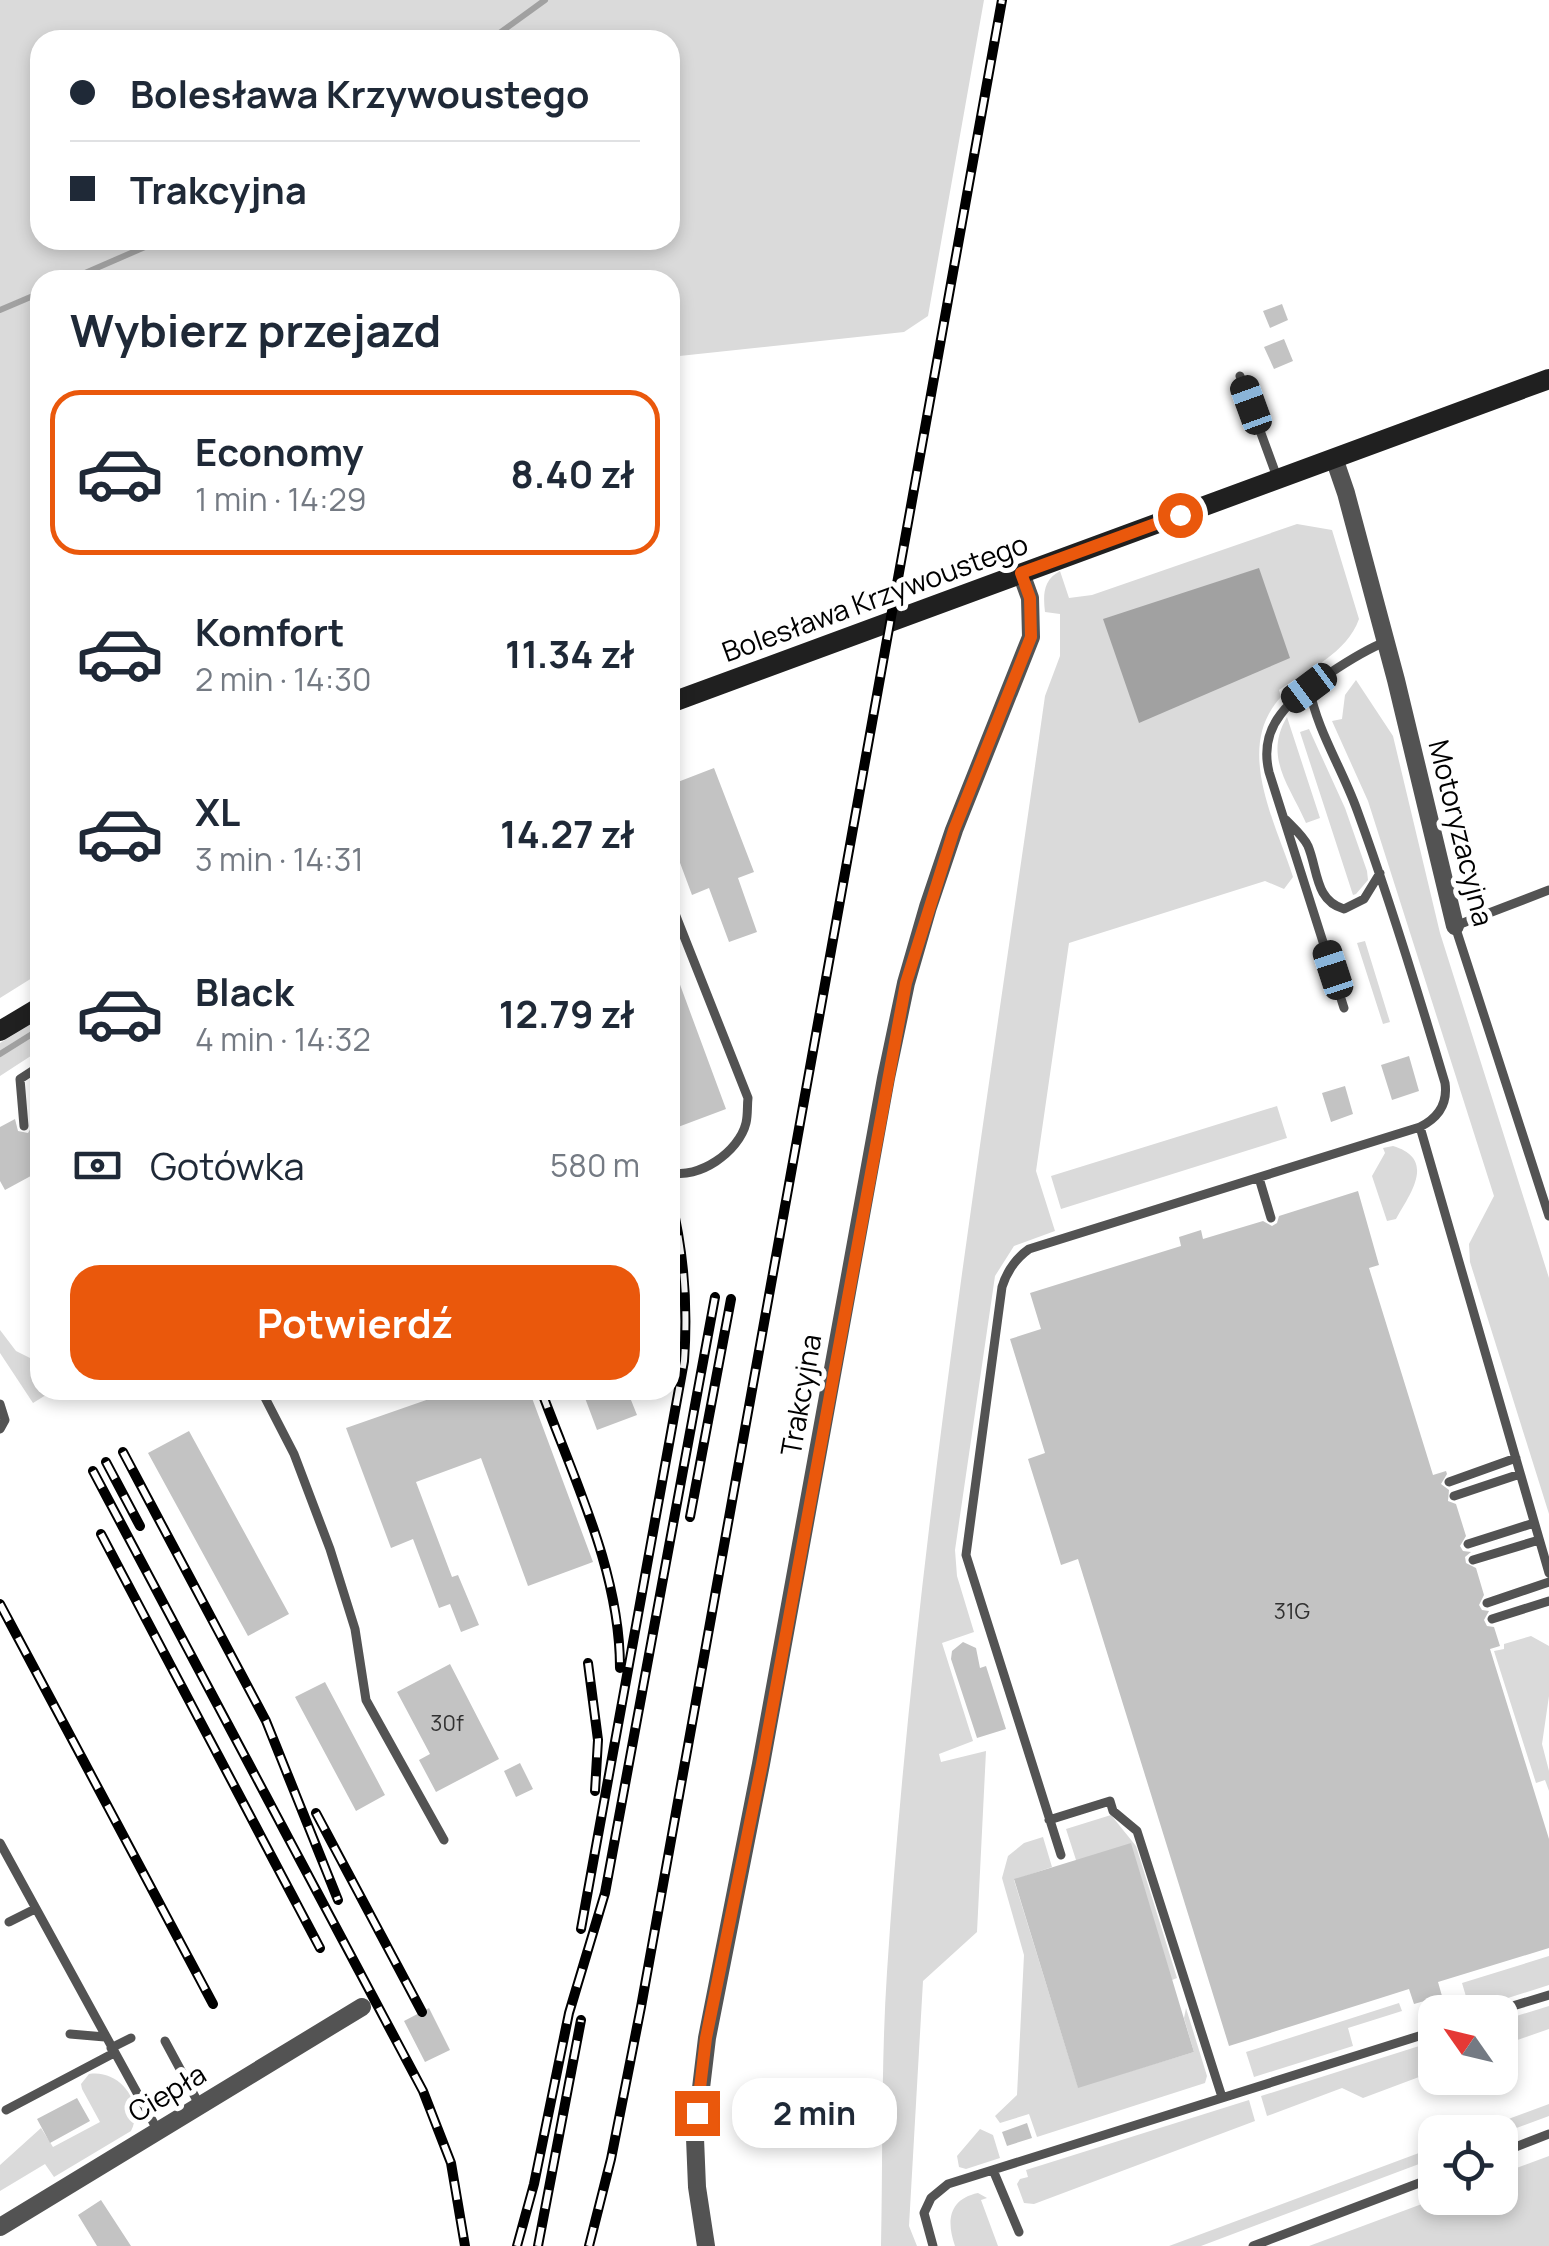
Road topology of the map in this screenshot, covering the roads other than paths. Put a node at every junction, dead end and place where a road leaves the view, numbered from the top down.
1 (1240, 376) dead end
2 (1549, 379) edge
3 (1334, 458) junction
4 (1278, 479) junction
5 (1021, 573) junction
6 (1385, 642) junction
7 (1309, 688) junction
8 (680, 699) edge
9 (1284, 818) junction
10 (1380, 873) junction
11 (1549, 890) edge
12 (680, 926) edge
13 (1455, 926) junction
14 (1344, 1008) dead end
15 (30, 1013) edge
16 (0, 1031) edge
17 (30, 1072) edge
18 (24, 1126) dead end
19 (1420, 1126) junction
20 (680, 1174) edge
21 (1259, 1178) junction
22 (1549, 1216) edge
23 (1271, 1218) dead end
24 (266, 1400) edge
25 (0, 1404) edge
26 (0, 1428) edge
27 (1516, 1458) junction
28 (1520, 1474) junction
29 (1449, 1482) dead end
30 (1454, 1496) dead end
31 (1534, 1523) junction
32 (1539, 1540) junction
33 (1468, 1544) dead end
34 (1474, 1560) dead end
35 (1549, 1573) edge
36 (1549, 1582) edge
37 (1549, 1601) edge
38 (1487, 1603) dead end
39 (1492, 1618) dead end
40 (1050, 1820) junction
41 (444, 1840) dead end
42 (0, 1844) edge
43 (1060, 1855) dead end
44 (35, 1908) junction
45 (9, 1922) dead end
46 (1549, 1994) edge
47 (1518, 2004) edge
48 (362, 2007) dead end
49 (70, 2034) dead end
50 (1418, 2035) edge
51 (105, 2037) junction
52 (131, 2038) dead end
53 (165, 2042) dead end
54 (113, 2051) junction
55 (1222, 2097) junction
56 (200, 2106) junction
57 (6, 2110) dead end
58 (158, 2130) junction
59 (1549, 2134) edge
60 (1518, 2145) edge
61 (993, 2170) junction
62 (1418, 2183) edge
63 (0, 2227) edge
64 (1019, 2232) dead end
65 (706, 2246) edge
66 (933, 2246) edge
67 (1253, 2246) edge

1 - 4 lane
2 - 3 street, Bolesława Krzywoustego
3 - 4 street, Bolesława Krzywoustego
3 - 6 street, Motoryzacyjna
4 - 5 street, Bolesława Krzywoustego
5 - 8 street, Bolesława Krzywoustego
5 - 65 street, Trakcyjna
6 - 7 lane
6 - 13 street, Motoryzacyjna
7 - 9 lane
7 - 10 lane
9 - 10 lane
9 - 14 lane
10 - 19 lane
11 - 13 lane
12 - 20 lane
13 - 22 lane, Motoryzacyjna
15 - 16 street
17 - 18 lane
19 - 21 lane
19 - 27 lane
21 - 23 lane
21 - 40 lane
24 - 41 lane
25 - 26 lane
27 - 28 lane
27 - 29 lane
28 - 30 lane
28 - 31 lane
31 - 32 lane
31 - 33 lane
32 - 34 lane
32 - 35 lane
36 - 38 lane
37 - 39 lane
40 - 43 lane
40 - 55 lane
42 - 44 lane
44 - 45 lane
44 - 51 lane
46 - 47 lane
48 - 56 street, Ciepła
49 - 51 lane
50 - 55 lane
51 - 54 lane
52 - 54 lane
53 - 56 lane
54 - 57 lane
54 - 58 lane
55 - 61 lane
56 - 58 street, Ciepła
58 - 63 street, Ciepła
59 - 60 lane
61 - 64 lane
61 - 66 lane
62 - 67 lane

